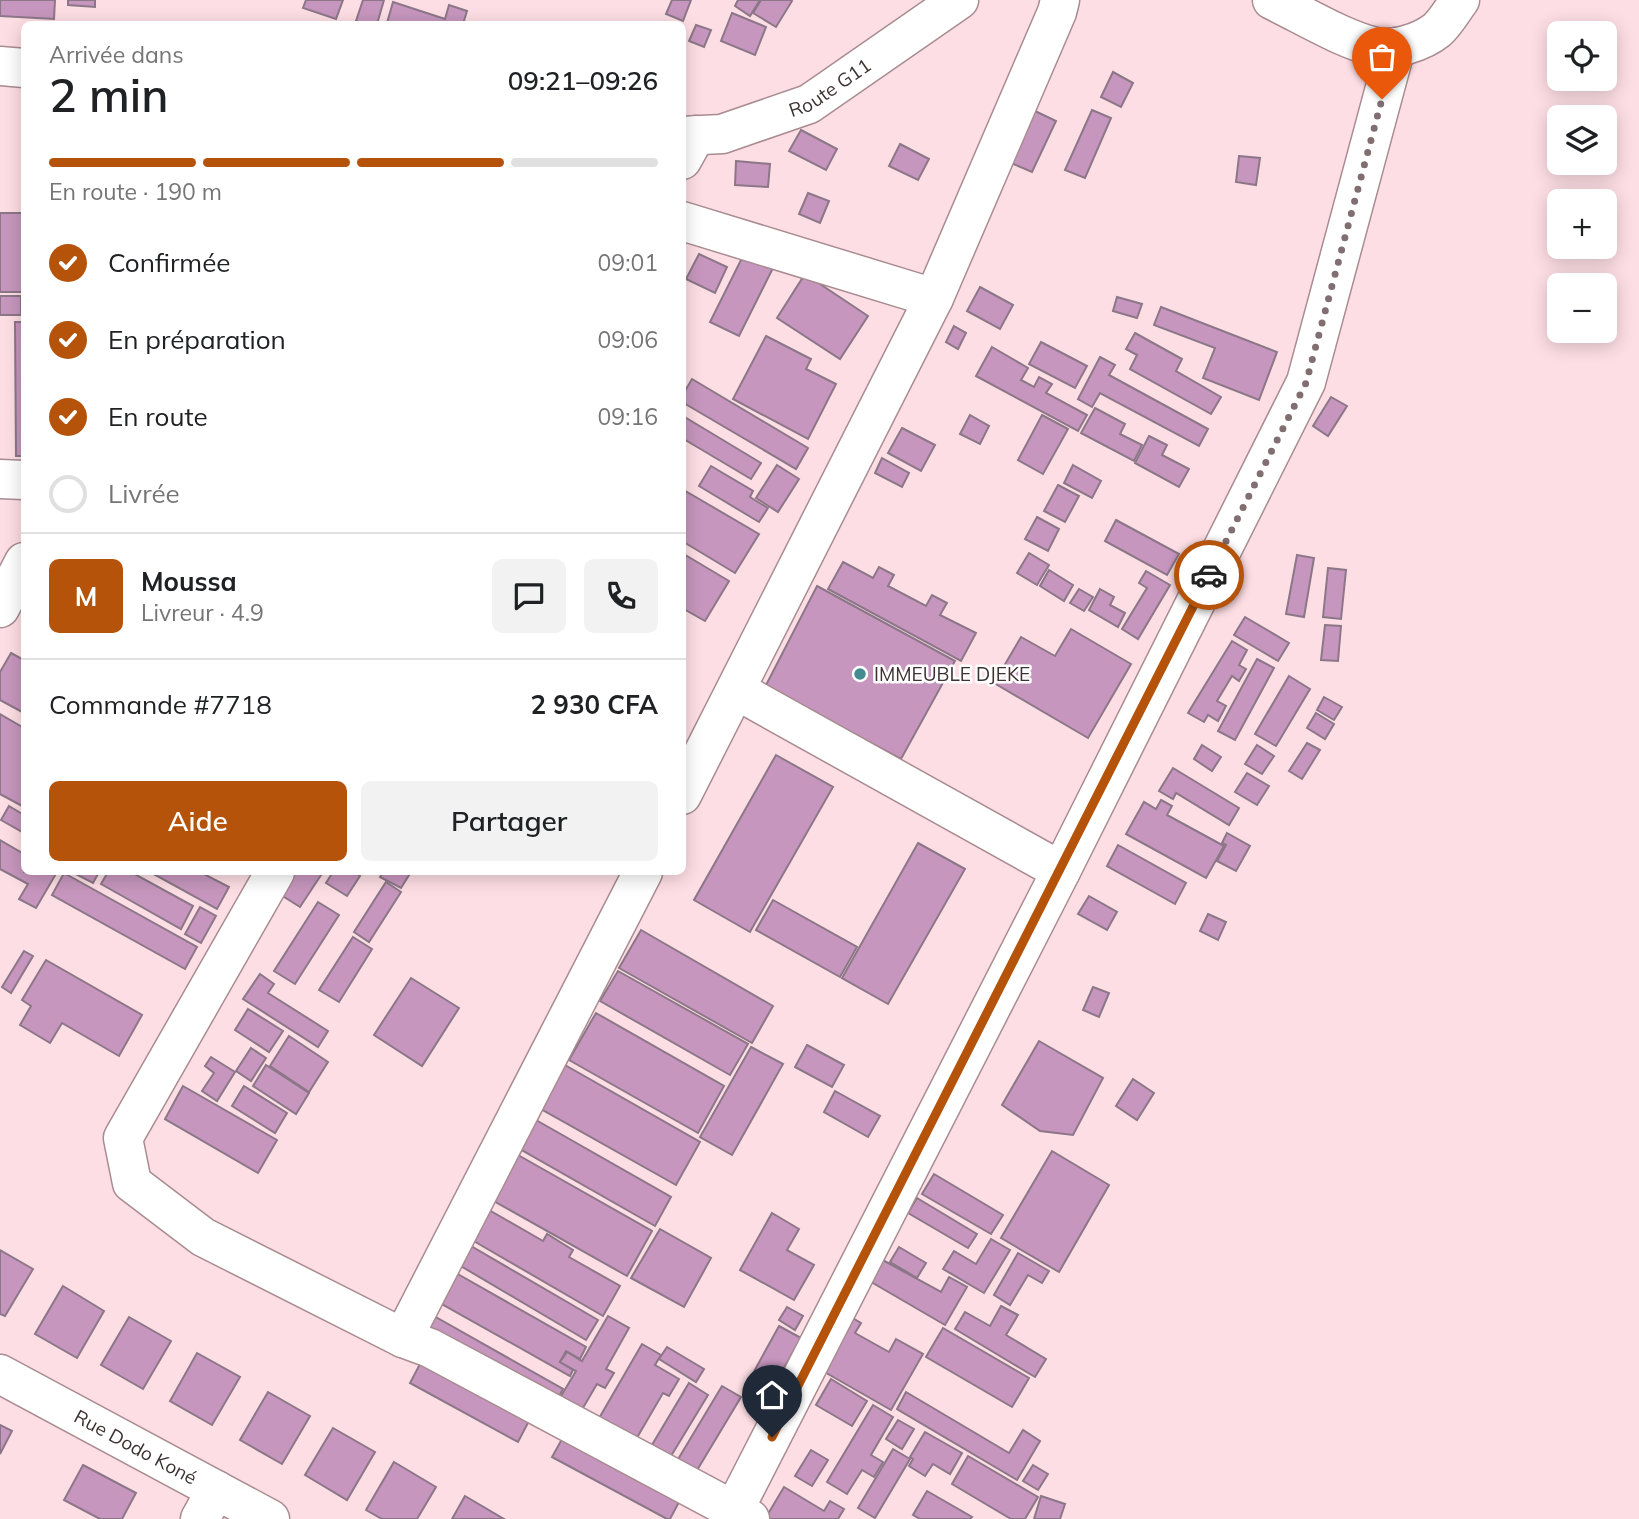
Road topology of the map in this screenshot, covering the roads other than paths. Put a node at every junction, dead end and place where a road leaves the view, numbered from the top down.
1 (959, 0) edge
2 (1060, 0) edge
3 (1272, 0) edge
4 (1460, 0) edge
5 (1396, 47) junction
6 (0, 66) edge
7 (21, 68) edge
8 (687, 144) edge
9 (686, 222) edge
10 (934, 298) junction
11 (0, 480) edge
12 (21, 480) edge
13 (21, 568) edge
14 (0, 607) edge
15 (736, 690) junction
16 (686, 787) edge
17 (1061, 871) junction
18 (273, 875) edge
19 (641, 875) edge
20 (403, 1338) junction
21 (0, 1374) edge
22 (208, 1505) edge
23 (742, 1515) edge
24 (270, 1519) edge

1 - 8 street, Route G11
2 - 10 street
3 - 5 street
4 - 5 street
5 - 17 street
6 - 7 street
9 - 10 street
10 - 15 street
11 - 12 street
13 - 14 street
15 - 16 street
15 - 17 street
17 - 23 street
18 - 20 street
19 - 20 street
20 - 23 street
21 - 22 street, Rue Dodo Koné
22 - 24 street, Rue Dodo Koné

